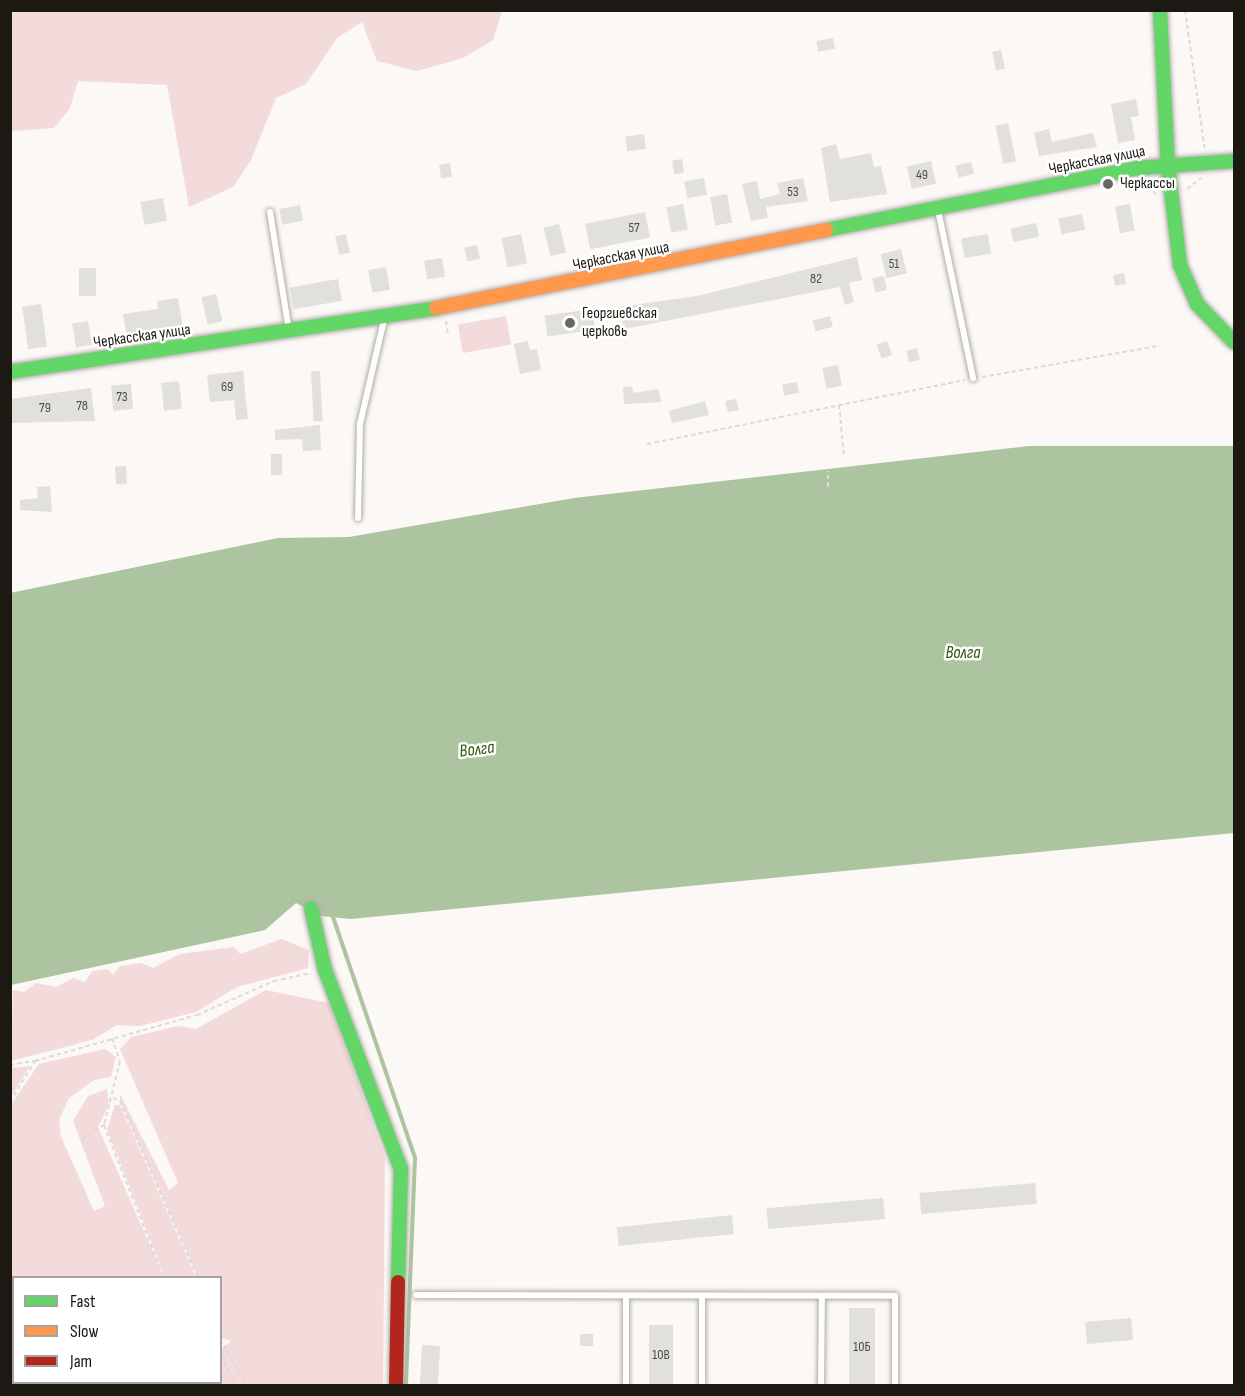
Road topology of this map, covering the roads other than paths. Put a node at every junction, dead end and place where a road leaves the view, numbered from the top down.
1 (1160, 10) edge
2 (1234, 161) edge
3 (1168, 165) junction
4 (938, 210) junction
5 (270, 212) dead end
6 (384, 318) junction
7 (289, 332) junction
8 (1234, 342) edge
9 (10, 372) edge
10 (973, 378) road end
11 (358, 518) dead end
12 (311, 908) dead end
13 (416, 1295) dead end
14 (626, 1296) junction
15 (702, 1296) junction
16 (822, 1296) junction
17 (396, 1386) edge
18 (626, 1386) edge
19 (702, 1386) edge
20 (822, 1386) edge
21 (894, 1386) edge

1 - 3 street
2 - 3 street, Черкасская улица
3 - 4 street, Черкасская улица
3 - 8 street
4 - 6 street, Черкасская улица
4 - 10 lane
5 - 7 lane
6 - 7 street, Черкасская улица
6 - 11 lane
7 - 9 street, Черкасская улица
12 - 17 street
13 - 14 lane
14 - 15 lane
14 - 18 lane
15 - 16 lane
15 - 19 lane
16 - 20 lane
16 - 21 lane

